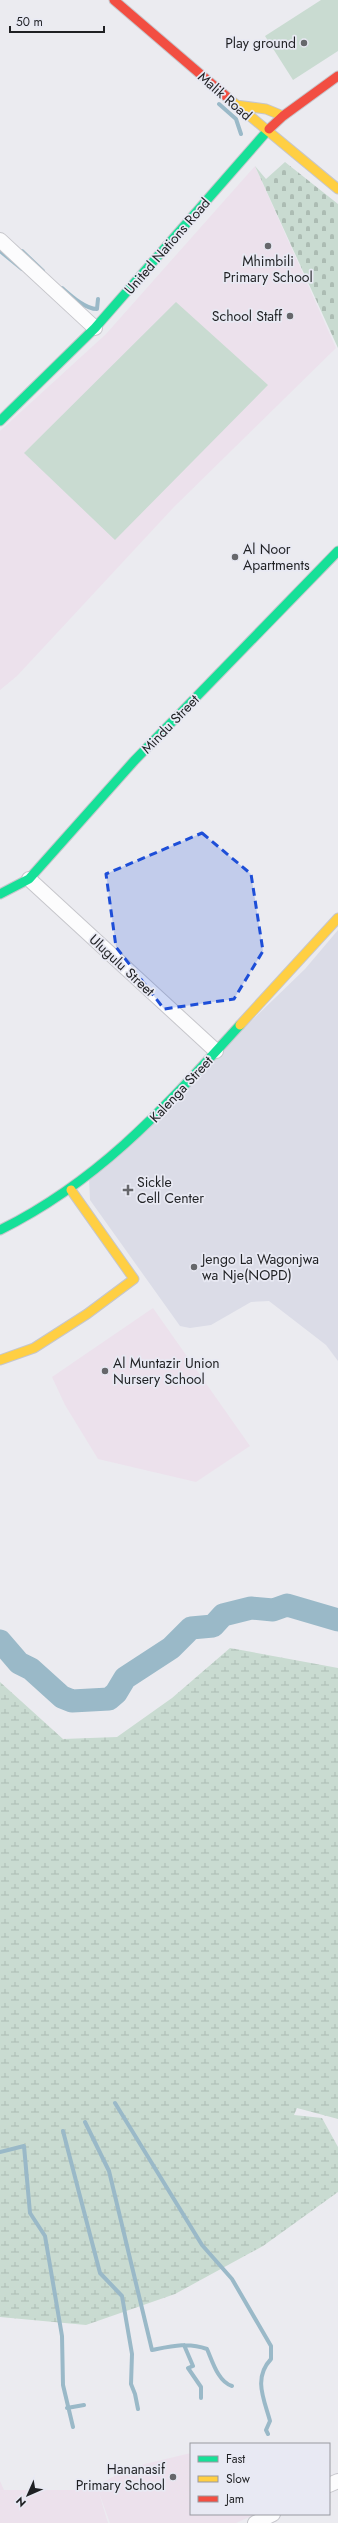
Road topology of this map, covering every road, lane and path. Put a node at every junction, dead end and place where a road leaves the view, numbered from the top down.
1 (124, 2) edge
2 (338, 76) edge
3 (236, 105) junction
4 (283, 116) junction
5 (267, 131) junction
6 (338, 189) edge
7 (0, 240) edge
8 (95, 328) junction
9 (0, 421) edge
10 (338, 551) edge
11 (29, 879) junction
12 (0, 894) edge
13 (338, 918) edge
14 (216, 1051) junction
15 (71, 1190) junction
16 (0, 1230) edge
17 (0, 1360) edge
18 (271, 2515) edge
19 (255, 2523) edge

1 - 3 street, Malik Road
2 - 4 street, United Nations Road
3 - 4 street
3 - 5 street, Malik Road
4 - 5 street, United Nations Road
5 - 6 street, Malik Road
5 - 8 street, United Nations Road
7 - 8 street
8 - 9 street, United Nations Road
10 - 11 street, Mindu Street
11 - 12 street, Mindu Street
11 - 14 street, Ulugulu Street
13 - 14 street, Kalenga Street
14 - 15 street, Kalenga Street
15 - 16 street, Kalenga Street
15 - 17 street
18 - 19 street

